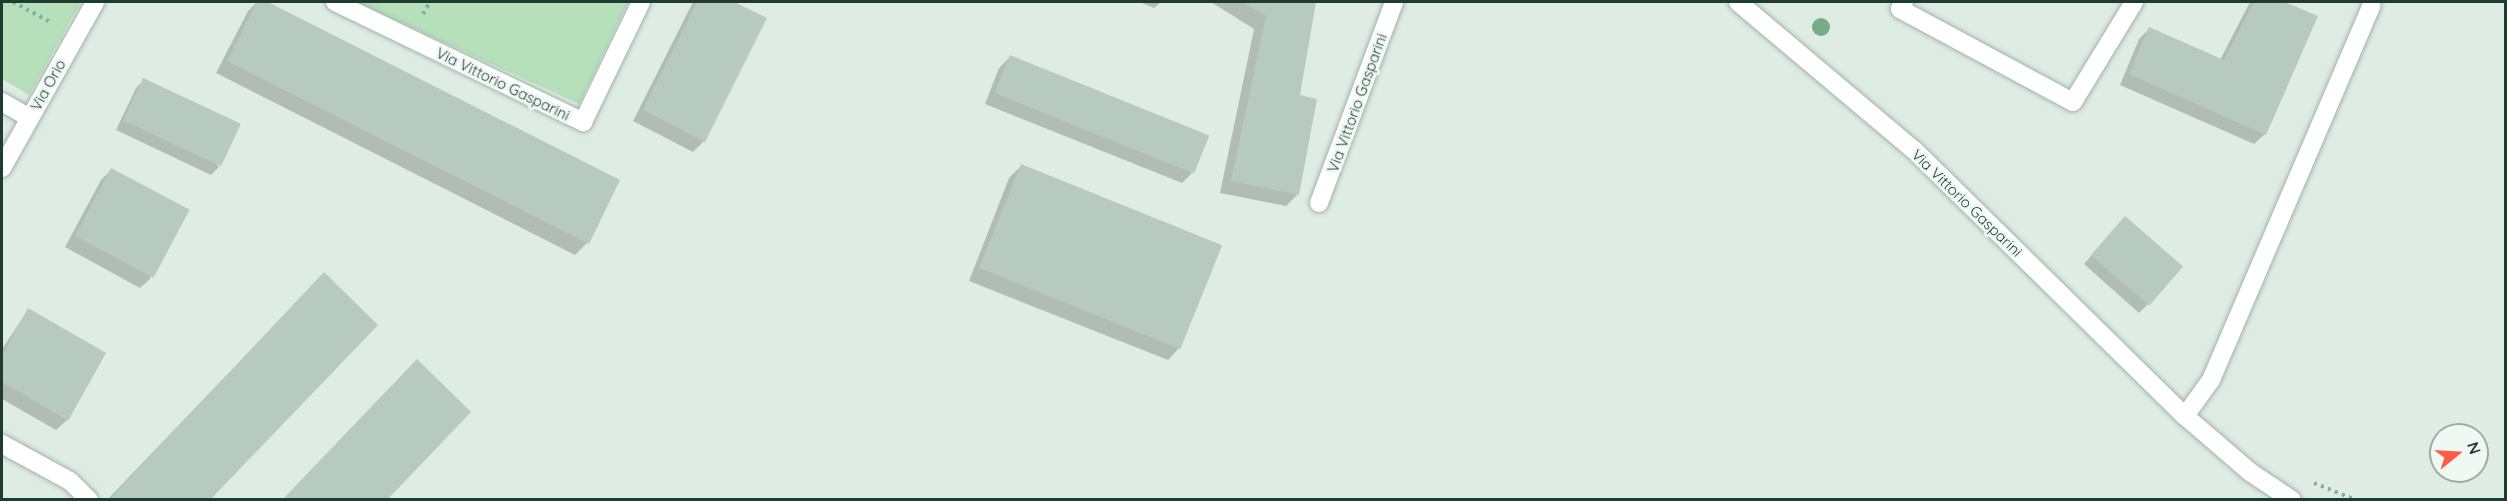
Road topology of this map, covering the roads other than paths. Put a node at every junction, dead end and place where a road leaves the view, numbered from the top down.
1 (95, 2) edge
2 (335, 2) edge
3 (642, 2) edge
4 (1394, 2) edge
5 (1738, 2) edge
6 (1904, 2) edge
7 (2134, 2) edge
8 (2371, 6) dead end
9 (2, 102) edge
10 (30, 118) junction
11 (2, 168) edge
12 (1319, 203) dead end
13 (2185, 416) junction
14 (2, 444) edge
15 (89, 500) edge
16 (2292, 500) edge

1 - 10 street, Via Orio
2 - 3 street, Via Vittorio Gasparini
4 - 12 street, Via Vittorio Gasparini
5 - 13 street, Via Vittorio Gasparini
6 - 7 street
8 - 13 street
9 - 10 street
10 - 11 street, Via Orio
13 - 16 street, Via Vittorio Gasparini
14 - 15 street

